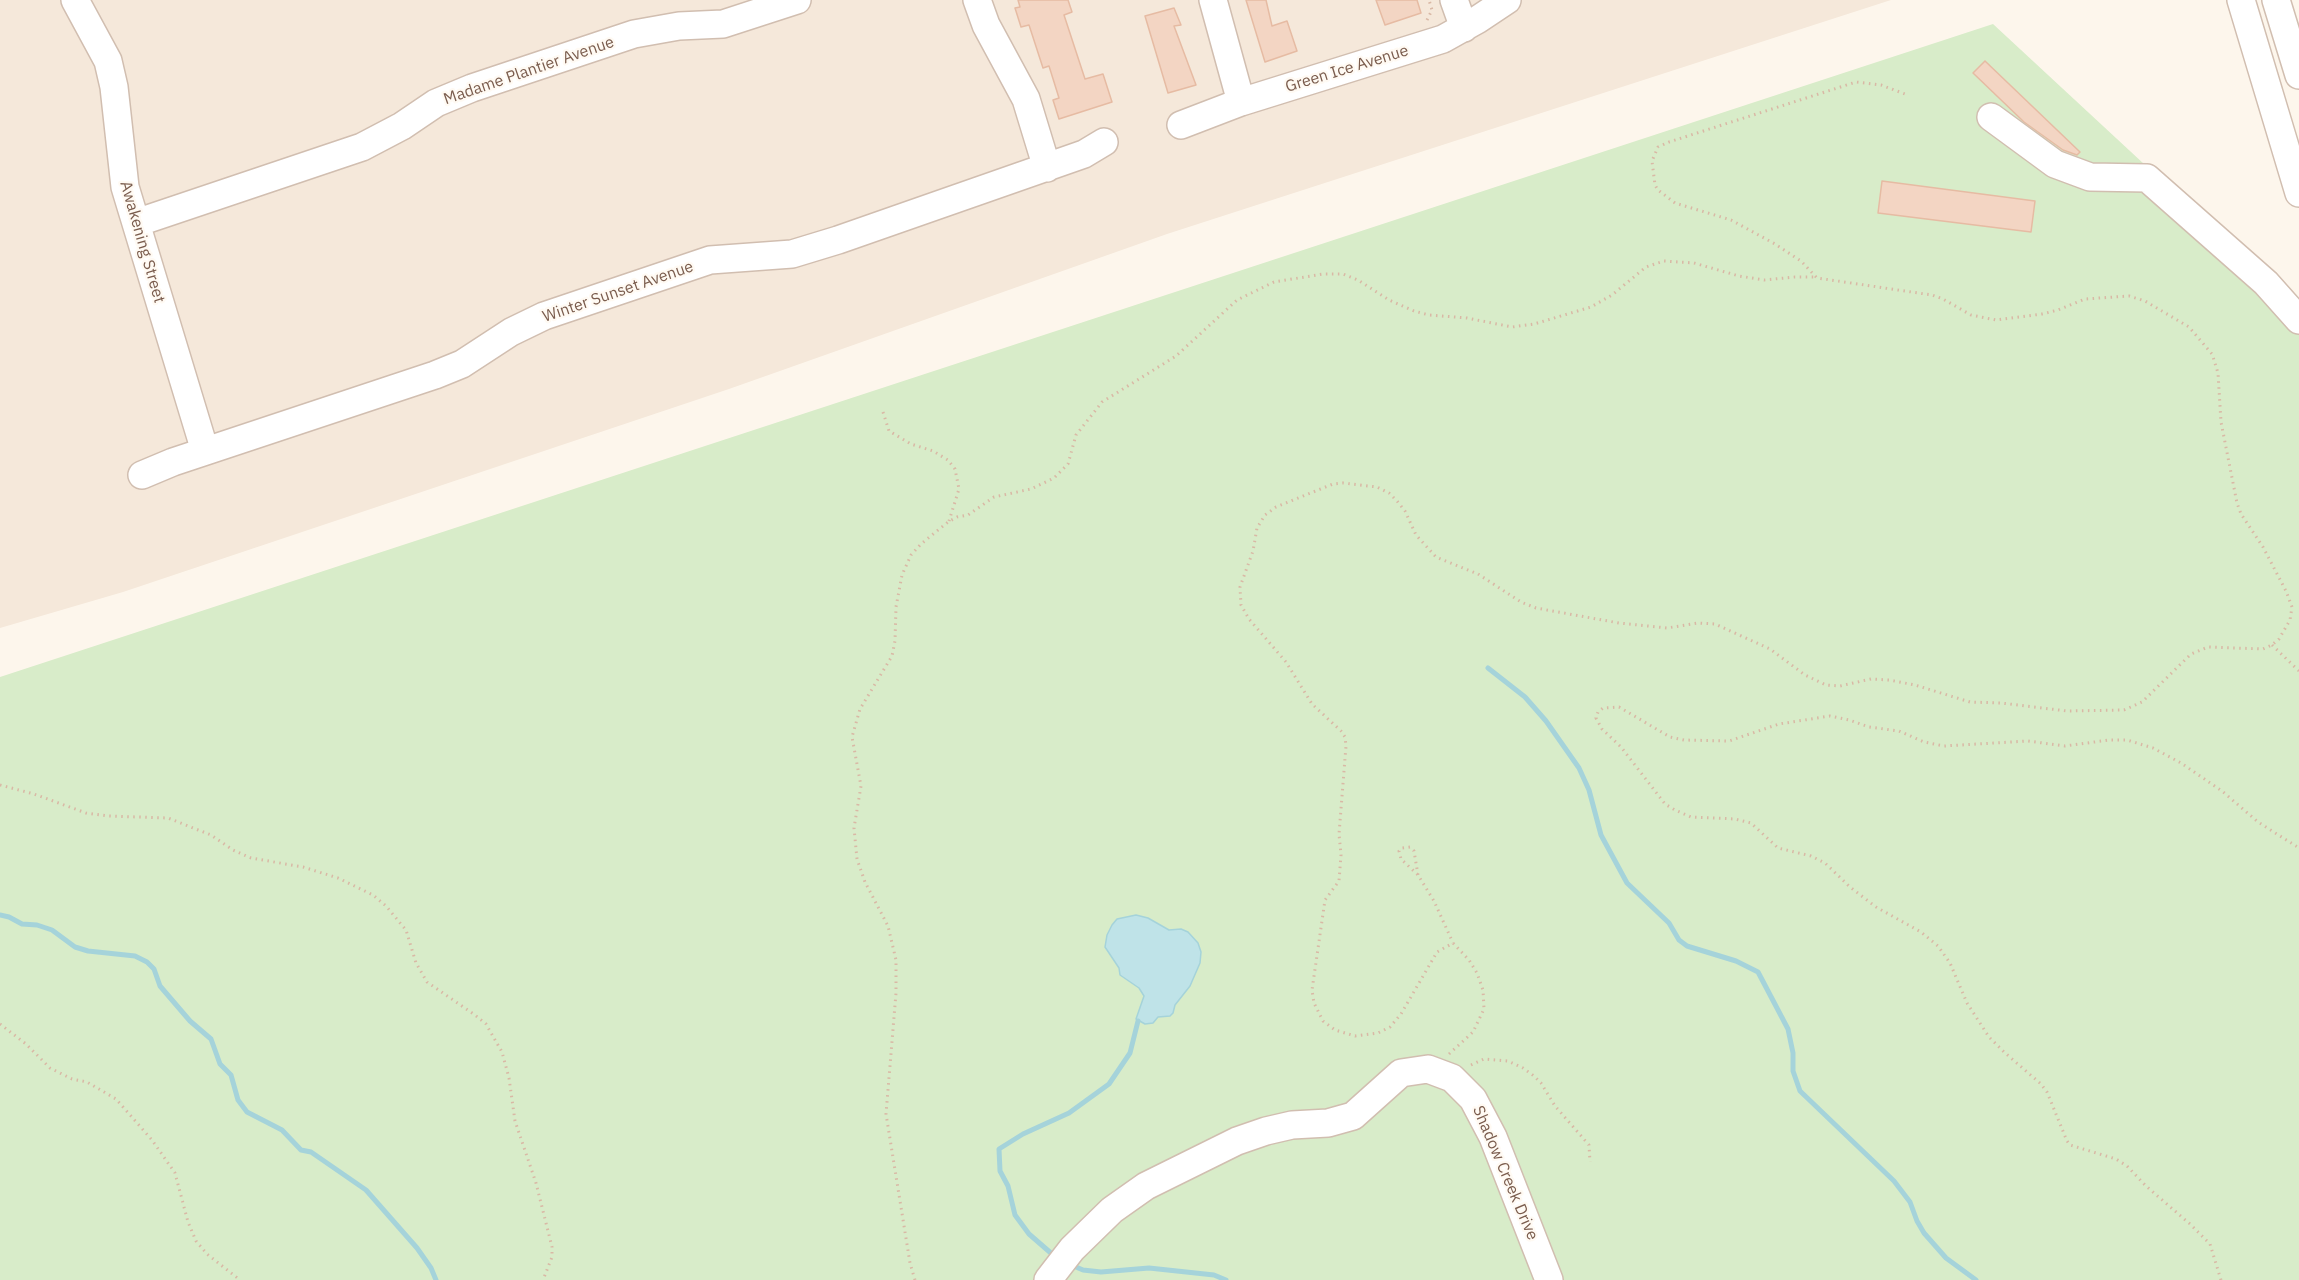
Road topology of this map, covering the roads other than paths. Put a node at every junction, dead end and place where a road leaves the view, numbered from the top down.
1 (75, 0) edge
2 (797, 0) edge
3 (977, 0) edge
4 (1213, 0) edge
5 (1454, 0) edge
6 (1507, 0) edge
7 (2241, 0) edge
8 (2276, 0) edge
9 (1464, 28) junction
10 (2299, 75) edge
11 (1241, 102) junction
12 (1991, 117) dead end
13 (1181, 125) dead end
14 (1104, 142) dead end
15 (1047, 168) junction
16 (2299, 193) edge
17 (135, 223) junction
18 (2299, 320) edge
19 (205, 451) junction
20 (141, 475) dead end
21 (1048, 1280) edge
22 (1550, 1280) edge

1 - 17 street, Awakening Street
2 - 17 street, Madame Plantier Avenue
3 - 15 street
4 - 11 street
5 - 9 street
6 - 9 street, Green Ice Avenue
7 - 16 street
8 - 10 street
9 - 11 street, Green Ice Avenue
11 - 13 street, Green Ice Avenue
12 - 18 street
14 - 15 street, Winter Sunset Avenue
15 - 19 street, Winter Sunset Avenue
17 - 19 street, Awakening Street
19 - 20 street, Winter Sunset Avenue
21 - 22 street, Shadow Creek Drive

